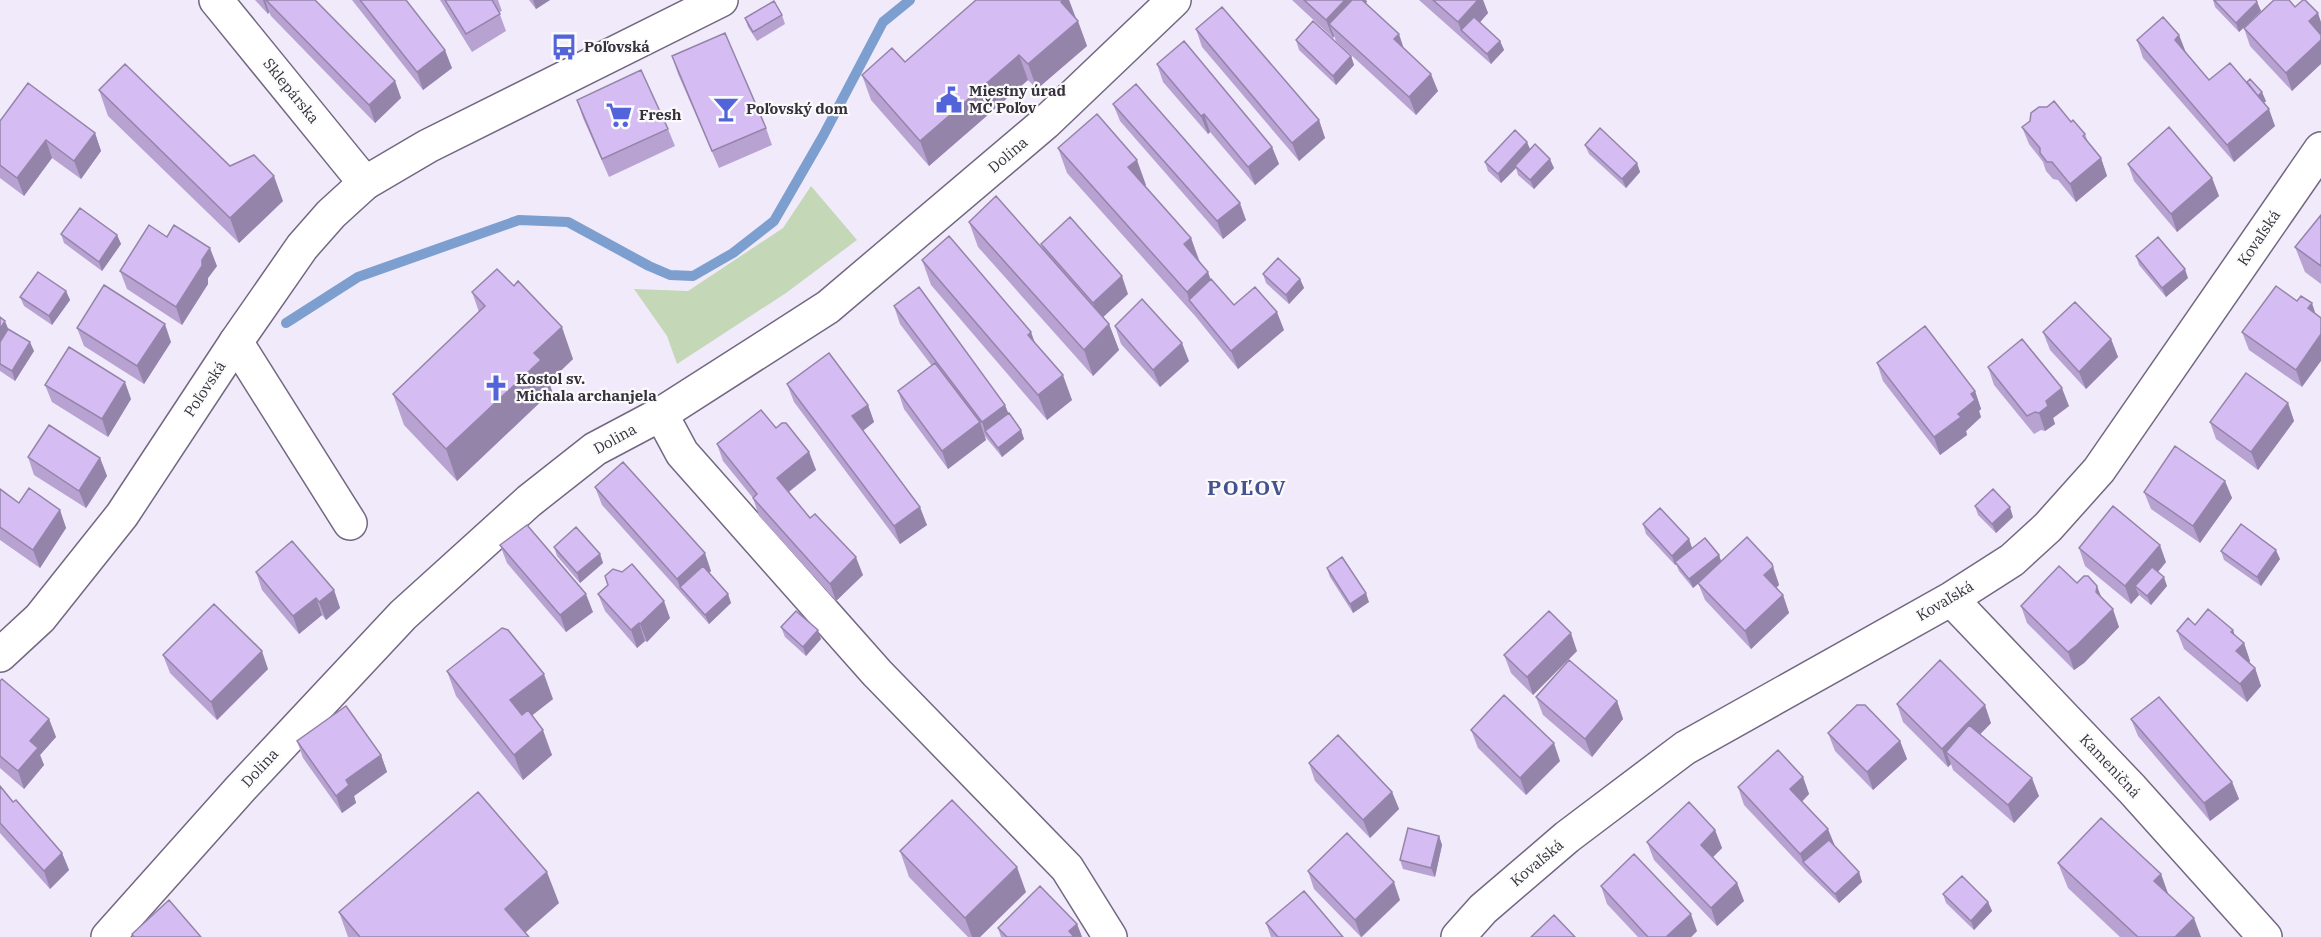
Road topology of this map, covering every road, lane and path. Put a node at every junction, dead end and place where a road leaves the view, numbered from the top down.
1 (216, 0) edge
2 (721, 0) edge
3 (1174, 0) edge
4 (2321, 149) edge
5 (365, 183) junction
6 (236, 342) junction
7 (661, 414) junction
8 (350, 523) dead end
9 (1951, 599) junction
10 (0, 655) edge
11 (108, 937) edge
12 (1110, 937) edge
13 (1458, 937) edge
14 (2265, 937) edge

1 - 5 street, Sklepárska
2 - 5 street, Poľovská
3 - 7 street, Dolina
4 - 9 street, Kovaľská
5 - 6 street, Poľovská
6 - 8 street
6 - 10 street, Poľovská
7 - 11 street, Dolina
7 - 12 street
9 - 13 street, Kovaľská
9 - 14 street, Kameničná

